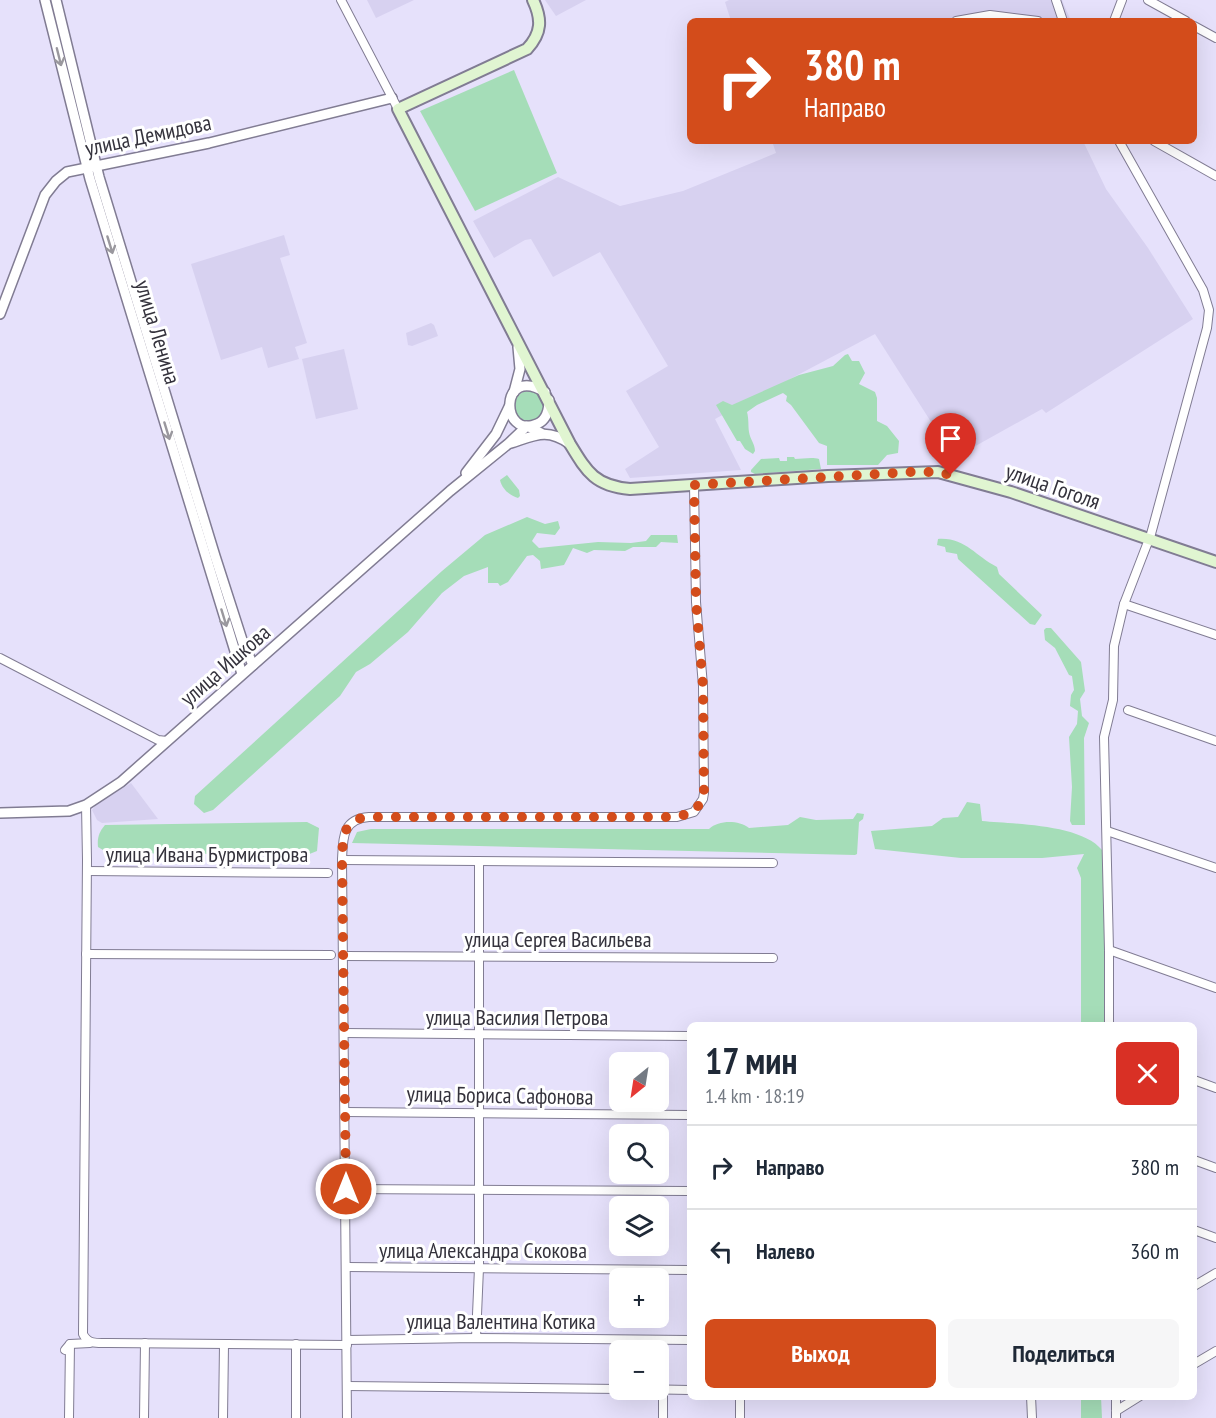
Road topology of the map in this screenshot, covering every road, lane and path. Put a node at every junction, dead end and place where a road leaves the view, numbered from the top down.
1 (45, 0) edge
2 (56, 0) edge
3 (341, 0) edge
4 (533, 0) edge
5 (1056, 0) edge
6 (1122, 0) edge
7 (1148, 0) edge
8 (973, 18) edge
9 (1014, 18) edge
10 (1063, 18) edge
11 (1115, 18) edge
12 (1181, 18) edge
13 (1197, 28) edge
14 (1216, 38) edge
15 (392, 98) junction
16 (398, 109) junction
17 (1123, 144) edge
18 (1159, 144) edge
19 (92, 166) junction
20 (1216, 176) edge
21 (1213, 311) edge
22 (0, 314) edge
23 (517, 338) junction
24 (513, 393) junction
25 (547, 396) junction
26 (509, 407) junction
27 (527, 426) junction
28 (541, 433) junction
29 (508, 444) junction
30 (570, 444) junction
31 (694, 485) junction
32 (450, 491) junction
33 (1149, 539) junction
34 (1216, 562) edge
35 (1124, 604) junction
36 (1216, 635) edge
37 (0, 658) edge
38 (253, 665) junction
39 (242, 674) junction
40 (1128, 710) dead end
41 (167, 741) junction
42 (1216, 741) edge
43 (86, 805) junction
44 (0, 813) edge
45 (1107, 831) junction
46 (342, 860) junction
47 (479, 862) junction
48 (773, 863) dead end
49 (1216, 868) edge
50 (87, 872) junction
51 (328, 873) dead end
52 (1109, 950) junction
53 (86, 954) junction
54 (331, 955) dead end
55 (344, 956) junction
56 (480, 956) junction
57 (773, 958) dead end
58 (1216, 988) edge
59 (1109, 1022) edge
60 (344, 1033) junction
61 (478, 1035) junction
62 (687, 1036) edge
63 (1197, 1081) edge
64 (1216, 1088) edge
65 (345, 1112) junction
66 (479, 1112) junction
67 (687, 1115) edge
68 (1197, 1161) edge
69 (1216, 1168) edge
70 (346, 1189) junction
71 (478, 1190) junction
72 (687, 1191) edge
73 (1197, 1231) edge
74 (1216, 1238) edge
75 (347, 1268) junction
76 (479, 1268) junction
77 (687, 1269) edge
78 (1216, 1273) edge
79 (1197, 1284) edge
80 (476, 1338) junction
81 (687, 1340) edge
82 (90, 1343) junction
83 (145, 1343) junction
84 (347, 1343) junction
85 (297, 1344) junction
86 (224, 1345) junction
87 (1216, 1351) edge
88 (1197, 1362) edge
89 (347, 1386) junction
90 (609, 1389) edge
91 (669, 1389) edge
92 (687, 1390) edge
93 (663, 1400) edge
94 (740, 1400) edge
95 (1031, 1400) edge
96 (1135, 1400) edge
97 (1116, 1414) edge
98 (69, 1418) edge
99 (144, 1418) edge
100 (222, 1418) edge
101 (296, 1418) edge
102 (347, 1418) edge
103 (663, 1418) edge
104 (740, 1418) edge
105 (1032, 1418) edge

1 -> 19 street, улица Ленина
2 - 19 street, улица Ленина
3 - 15 street
4 - 16 main road
5 - 10 street
6 - 11 street
7 - 12 street
8 - 9 street
13 - 14 street
15 - 16 street
15 - 19 street, улица Демидова
16 - 23 main road
17 - 21 street
18 - 20 street
19 - 22 street, улица Демидова
19 - 38 street, улица Ленина
19 -> 39 street, улица Ленина
21 - 33 street
23 - 24 street
23 - 25 main road
24 - 25 street
24 - 26 street
25 - 27 street
25 - 30 main road, улица Гоголя
26 - 27 street
26 - 32 street, улица Ишкова
27 - 28 street
27 - 29 street, улица Ишкова
28 - 29 street
28 - 30 street
29 - 32 street, улица Ишкова
30 - 31 main road, улица Гоголя
31 - 33 main road, улица Гоголя
31 - 46 street
32 - 38 street, улица Ишкова
33 - 34 main road, улица Гоголя
33 - 35 street
35 - 36 street
35 - 45 street
37 - 41 street
38 - 39 street, улица Ишкова
39 - 41 street, улица Ишкова
40 - 42 street
41 - 43 street, улица Ишкова
43 - 44 street, улица Ишкова
43 - 50 street
45 - 49 street
45 - 52 street
46 - 47 street
46 - 55 street
47 - 48 street
47 - 56 street
50 - 51 street, улица Ивана Бурмистрова
50 - 53 street
52 - 58 street
52 - 59 street
53 - 54 street
53 - 82 street
55 - 56 street, улица Сергея Васильева
55 - 60 street
56 - 57 street, улица Сергея Васильева
56 - 61 street
60 - 61 street, улица Василия Петрова
60 - 65 street
61 - 62 street, улица Василия Петрова
61 - 66 street
63 - 64 street
65 - 66 street, улица Бориса Сафонова
65 - 70 street
66 - 67 street, улица Бориса Сафонова
66 - 71 street
68 - 69 street
70 - 71 street
70 - 75 street
71 - 72 street
71 - 76 street
73 - 74 street
75 - 76 street, улица Александра Скокова
75 - 84 street
76 - 77 street, улица Александра Скокова
76 - 80 street
78 - 79 street
80 - 81 street, улица Валентина Котика
80 - 84 street, улица Валентина Котика
82 - 83 street, улица Валентина Котика
82 - 98 street, улица Валентина Котика
83 - 86 street, улица Валентина Котика
83 - 99 street
84 - 85 street, улица Валентина Котика
84 - 89 street
85 - 86 street, улица Валентина Котика
85 - 101 street
86 - 100 street
87 - 88 street
89 - 90 street
89 - 102 street
91 - 92 street
93 - 103 street
94 - 104 street
95 - 105 street
96 - 97 street

